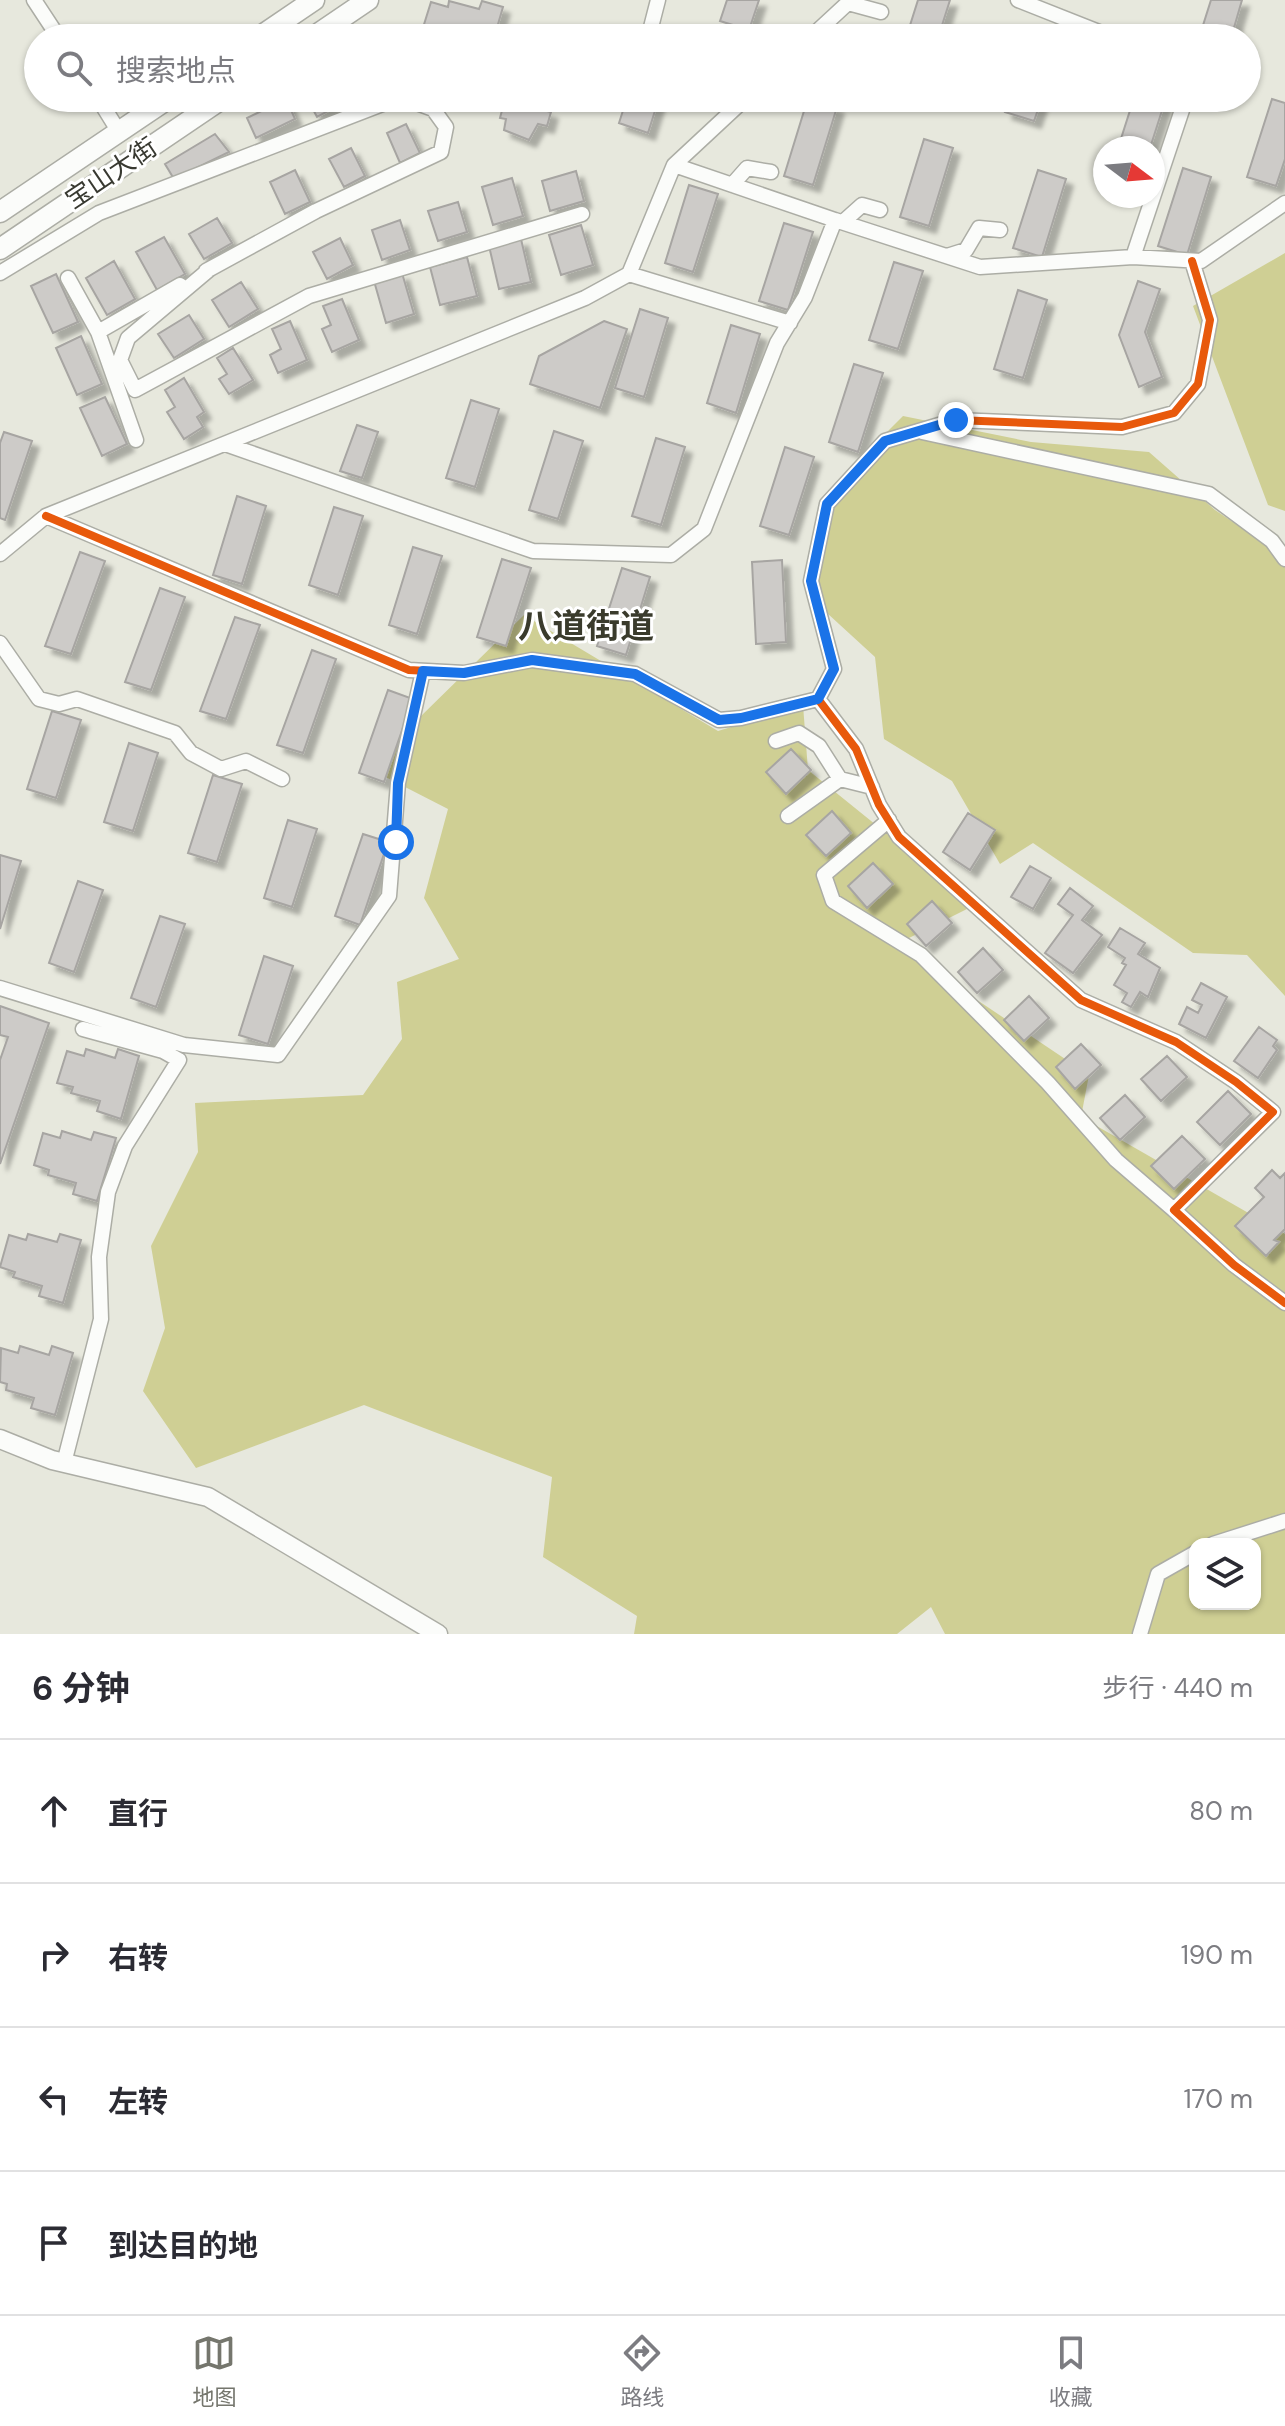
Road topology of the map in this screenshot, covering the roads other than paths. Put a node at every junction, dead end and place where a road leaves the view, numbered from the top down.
1 (34, 0) edge
2 (314, 0) edge
3 (368, 0) edge
4 (658, 0) edge
5 (1018, 0) edge
6 (850, 1) edge
7 (881, 12) dead end
8 (50, 24) edge
9 (279, 24) edge
10 (333, 24) edge
11 (652, 24) edge
12 (825, 24) edge
13 (1079, 24) edge
14 (107, 112) edge
15 (148, 112) edge
16 (202, 112) edge
17 (364, 112) edge
18 (435, 112) edge
19 (731, 112) edge
20 (1181, 112) edge
21 (119, 132) junction
22 (674, 165) junction
23 (771, 172) dead end
24 (732, 185) junction
25 (1285, 203) edge
26 (880, 210) dead end
27 (0, 212) edge
28 (582, 214) dead end
29 (839, 221) junction
30 (1000, 230) dead end
31 (0, 249) edge
32 (947, 256) junction
33 (1133, 257) junction
34 (1192, 261) junction
35 (211, 268) junction
36 (0, 273) edge
37 (629, 274) junction
38 (68, 278) dead end
39 (790, 323) junction
40 (98, 332) junction
41 (917, 431) junction
42 (136, 440) dead end
43 (225, 444) junction
44 (46, 516) junction
45 (0, 554) edge
46 (1285, 559) edge
47 (0, 643) edge
48 (423, 671) junction
49 (818, 699) junction
50 (776, 741) dead end
51 (282, 779) dead end
52 (840, 779) junction
53 (872, 787) junction
54 (788, 816) dead end
55 (889, 820) junction
56 (0, 988) edge
57 (83, 1029) dead end
58 (1174, 1210) junction
59 (1285, 1303) edge
60 (0, 1439) edge
61 (64, 1463) junction
62 (1285, 1521) edge
63 (1232, 1538) edge
64 (1189, 1556) edge
65 (438, 1634) edge
66 (1140, 1634) edge

1 - 8 street
2 - 9 main road
3 - 10 main road
4 - 11 street
5 - 13 street
6 - 7 street
6 - 12 street
14 - 21 street
15 - 21 main road, 宝山大街
16 - 31 main road, 宝山大街
17 - 36 street
18 - 35 street
19 - 22 street
20 - 33 street
21 - 27 main road, 宝山大街
22 - 24 street
22 - 37 street
23 - 24 street
24 - 29 street
25 - 34 street
26 - 29 street
28 - 35 street
29 - 32 street
29 - 39 street
30 - 32 street
32 - 33 street
33 - 34 street
34 - 41 street
35 - 40 street
37 - 39 street
37 - 43 street
38 - 40 street
39 - 43 street
40 - 42 street
41 - 46 street
41 - 49 street
43 - 44 street
44 - 45 street
44 - 48 street
47 - 51 street
48 - 49 street
48 - 56 street
49 - 53 street
50 - 52 street
52 - 53 street
52 - 54 street
53 - 55 street
55 - 58 street
55 - 58 street
57 - 61 street
58 - 59 street
60 - 61 street
61 - 65 street
62 - 63 street
64 - 66 street

